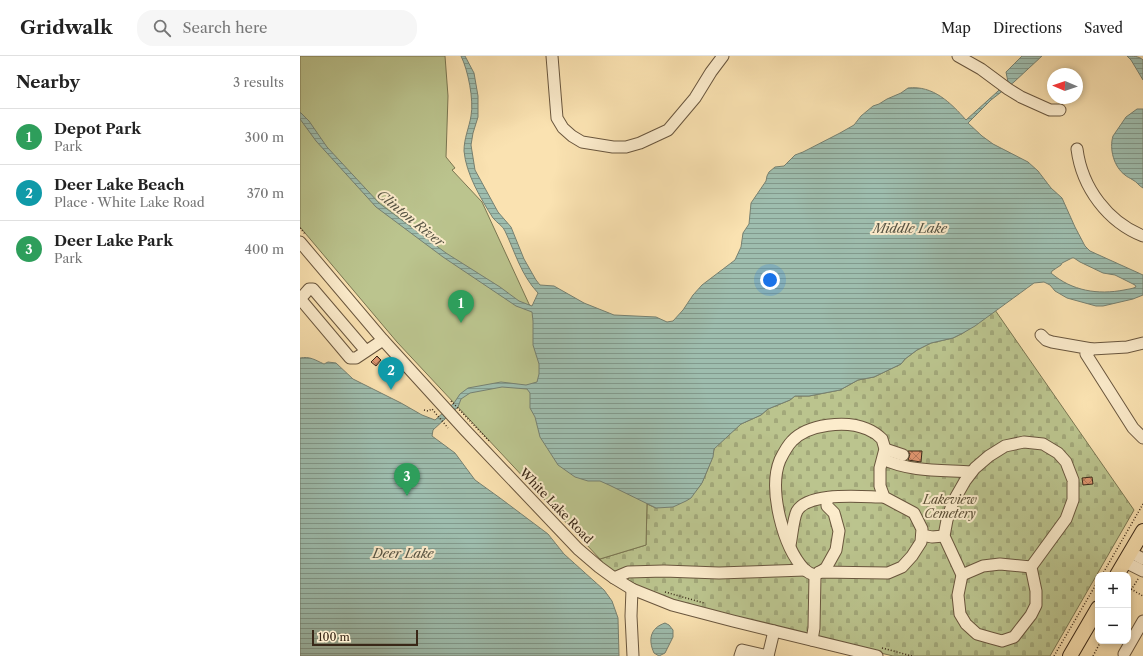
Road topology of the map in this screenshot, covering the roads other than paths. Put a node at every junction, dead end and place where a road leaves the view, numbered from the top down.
1 (552, 56) edge
2 (723, 56) edge
3 (958, 56) edge
4 (1060, 110) dead end
5 (1077, 149) dead end
6 (1143, 236) edge
7 (300, 242) edge
8 (1041, 335) dead end
9 (383, 340) junction
10 (1143, 343) edge
11 (366, 351) junction
12 (1089, 352) junction
13 (1143, 438) edge
14 (884, 454) junction
15 (903, 455) dead end
16 (971, 472) junction
17 (884, 497) junction
18 (828, 498) junction
19 (1143, 531) edge
20 (922, 535) junction
21 (944, 536) junction
22 (790, 547) junction
23 (1128, 557) junction
24 (1143, 559) edge
25 (1031, 567) junction
26 (1143, 571) edge
27 (1119, 572) edge
28 (813, 573) junction
29 (962, 575) junction
30 (614, 578) junction
31 (632, 589) junction
32 (1095, 613) edge
33 (774, 630) junction
34 (1141, 630) edge
35 (812, 640) junction
36 (1124, 654) dead end
37 (633, 656) edge
38 (740, 656) edge
39 (768, 656) edge
40 (877, 656) edge
41 (1070, 656) edge

1 - 2 street
3 - 4 street
5 - 6 street
7 - 9 street, White Lake Road
8 - 12 street
9 - 11 street
9 - 30 street, White Lake Road
10 - 12 street
11 - 11 street
12 - 13 street
14 - 15 street
14 - 16 street
14 - 17 street
14 - 22 street
16 - 21 street
16 - 25 street
17 - 18 street
17 - 20 street
18 - 22 street
18 - 28 street
19 - 23 main road
20 - 21 street
20 - 28 street
21 - 29 street
22 - 28 street
23 - 24 street
23 - 26 street
23 - 27 main road
25 - 29 street
25 - 29 street
28 - 30 street
28 - 35 street
30 - 31 street, White Lake Road
31 - 33 street, White Lake Road
31 - 37 street
32 - 41 main road
33 - 35 street, White Lake Road
33 - 39 street
34 - 36 street
35 - 40 street, White Lake Road
38 - 39 street

